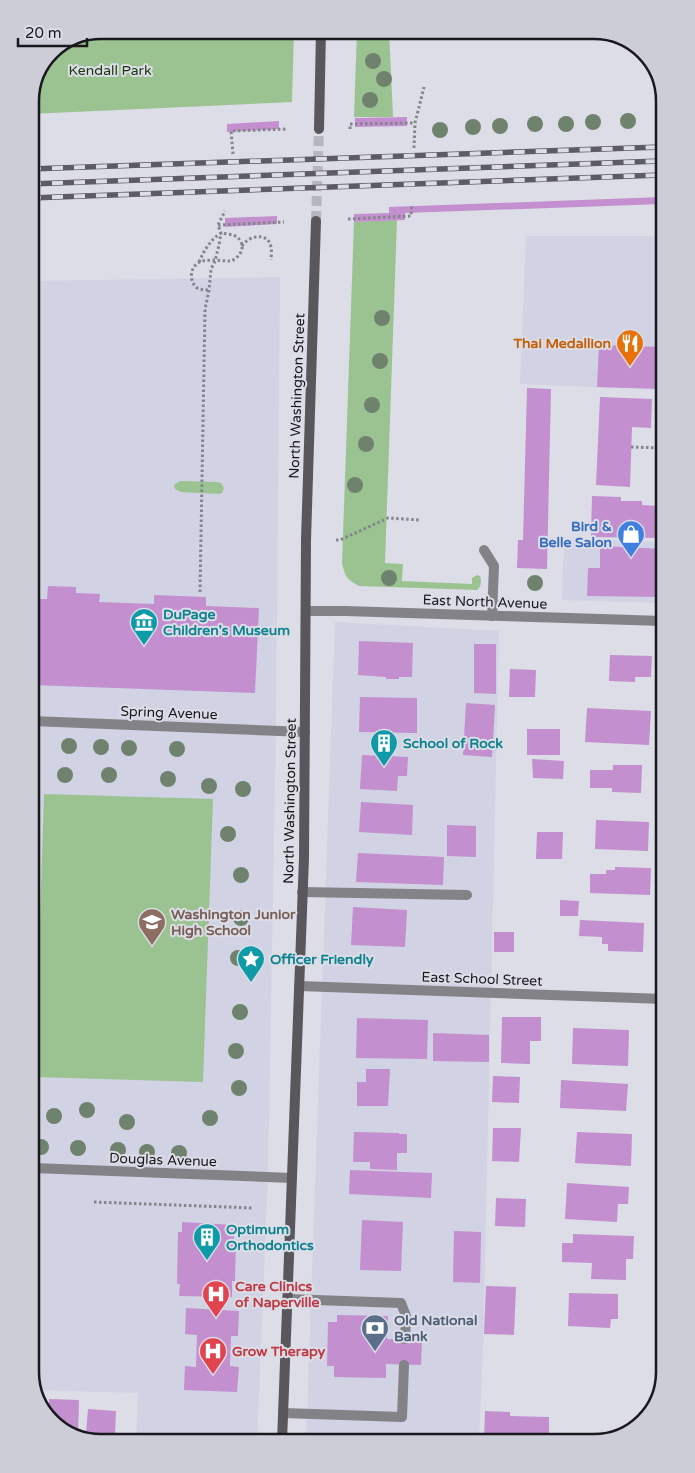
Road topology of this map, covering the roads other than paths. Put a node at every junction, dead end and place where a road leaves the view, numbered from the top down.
1 (321, 39) edge
2 (319, 129) tunnel mouth
3 (316, 221) tunnel mouth
4 (484, 550) dead end
5 (306, 611) junction
6 (492, 616) junction
7 (656, 621) edge
8 (39, 721) edge
9 (305, 732) junction
10 (302, 892) junction
11 (467, 895) dead end
12 (299, 986) junction
13 (656, 998) edge
14 (39, 1168) edge
15 (292, 1178) junction
16 (288, 1299) junction
17 (405, 1339) dead end
18 (404, 1365) dead end
19 (283, 1413) junction
20 (282, 1434) edge

1 - 2 main road
3 - 5 main road, North Washington Street
4 - 6 street
5 - 6 street, East North Avenue
5 - 9 main road, North Washington Street
6 - 7 street, East North Avenue
8 - 9 street, Spring Avenue
9 - 10 main road, North Washington Street
10 - 11 street
10 - 12 main road, North Washington Street
12 - 13 street, East School Street
12 - 15 main road, North Washington Street
14 - 15 street, Douglas Avenue
15 - 16 main road, North Washington Street
16 - 17 street
16 - 19 main road, North Washington Street
18 - 19 street
19 - 20 main road, North Washington Street

